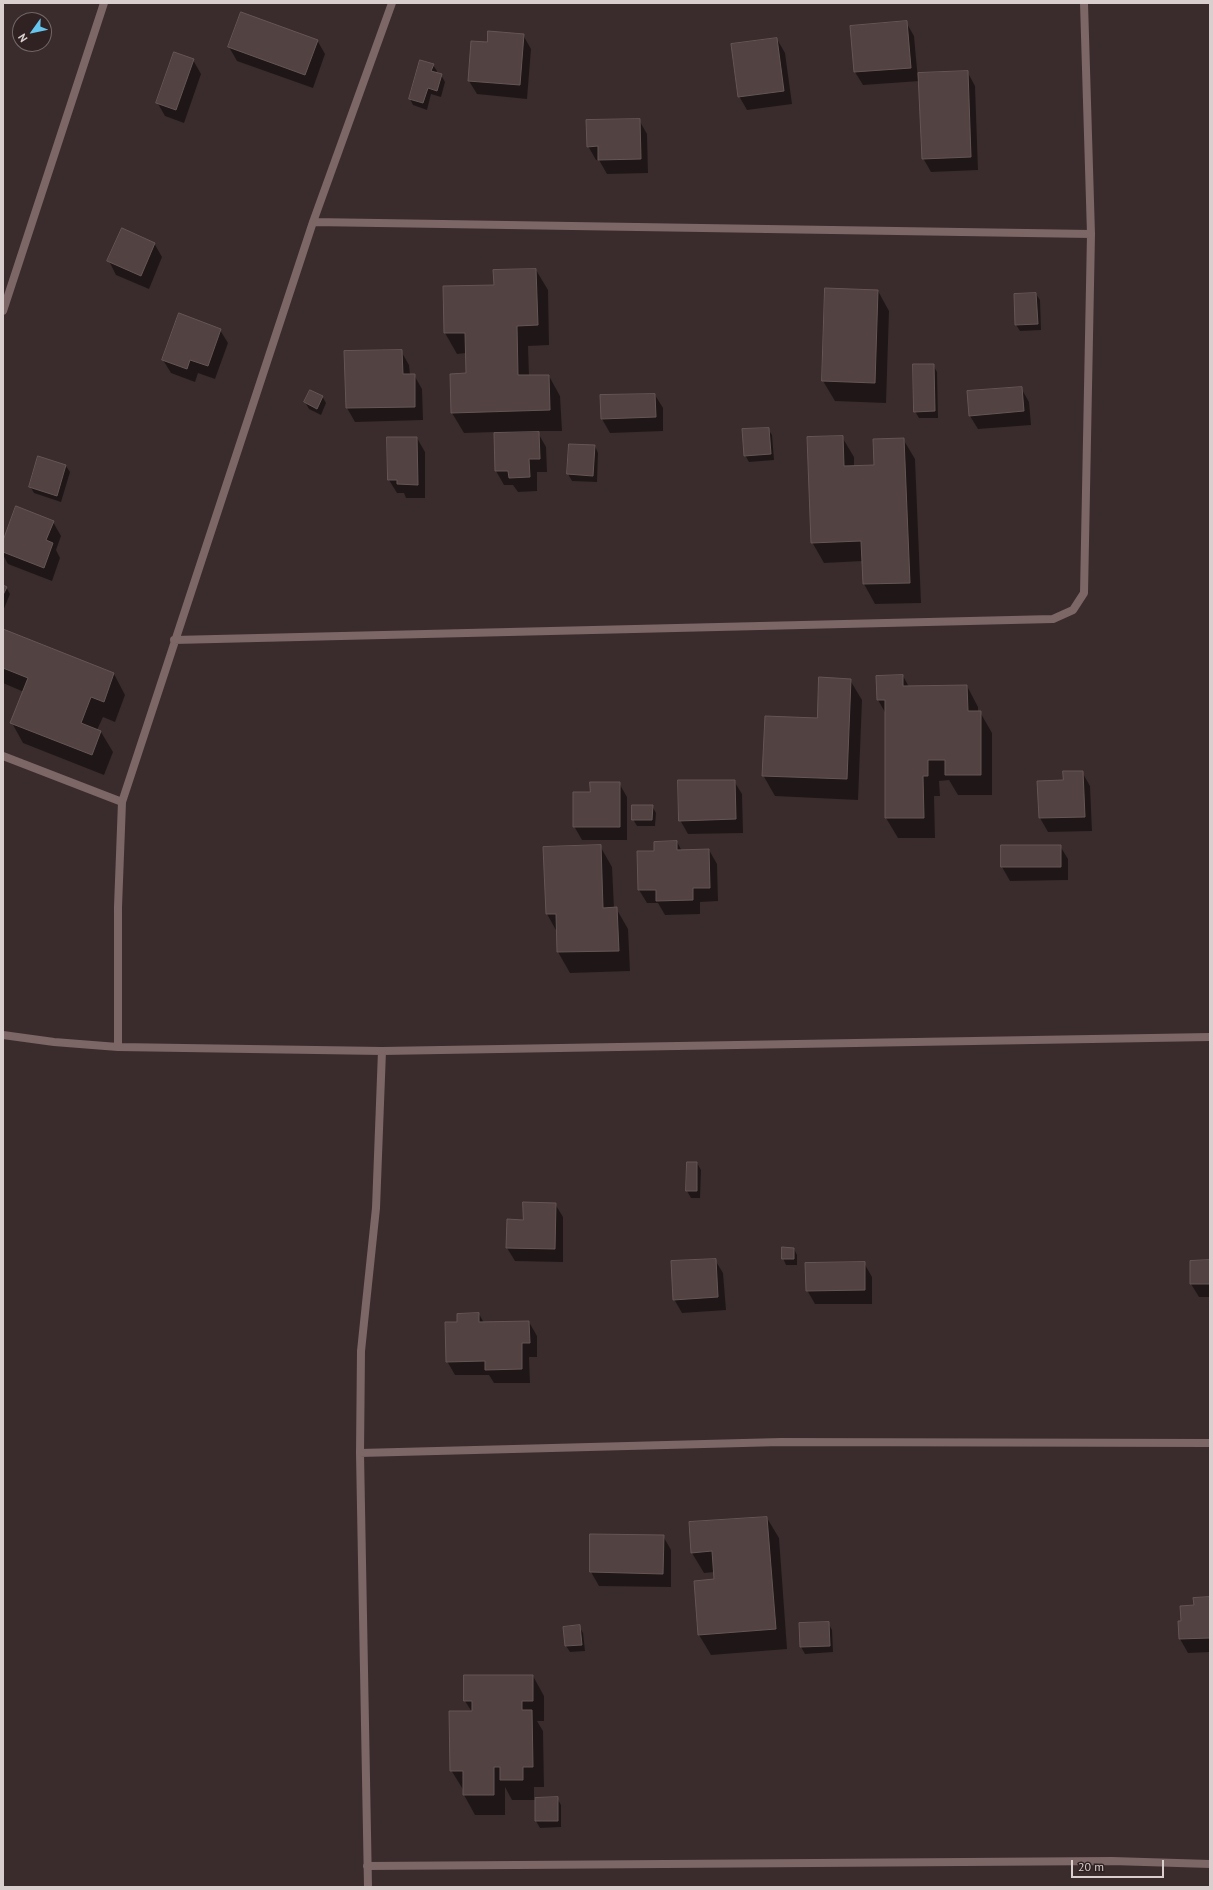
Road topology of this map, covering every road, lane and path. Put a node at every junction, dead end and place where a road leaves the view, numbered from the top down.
1 (104, 3) edge
2 (392, 3) edge
3 (1084, 3) edge
4 (313, 222) junction
5 (1091, 234) junction
6 (3, 311) edge
7 (174, 640) junction
8 (3, 756) edge
9 (122, 802) junction
10 (3, 1035) edge
11 (1210, 1037) edge
12 (118, 1047) junction
13 (382, 1051) junction
14 (1210, 1443) edge
15 (360, 1453) junction
16 (1210, 1864) edge
17 (367, 1866) junction
18 (368, 1887) edge

1 - 6 street
2 - 4 street
3 - 5 street
4 - 5 street
4 - 7 street
5 - 7 street
7 - 9 street
8 - 9 street
9 - 12 street
10 - 12 street
11 - 13 street
12 - 13 street
13 - 15 street
14 - 15 street
15 - 17 street
16 - 17 street
17 - 18 street

